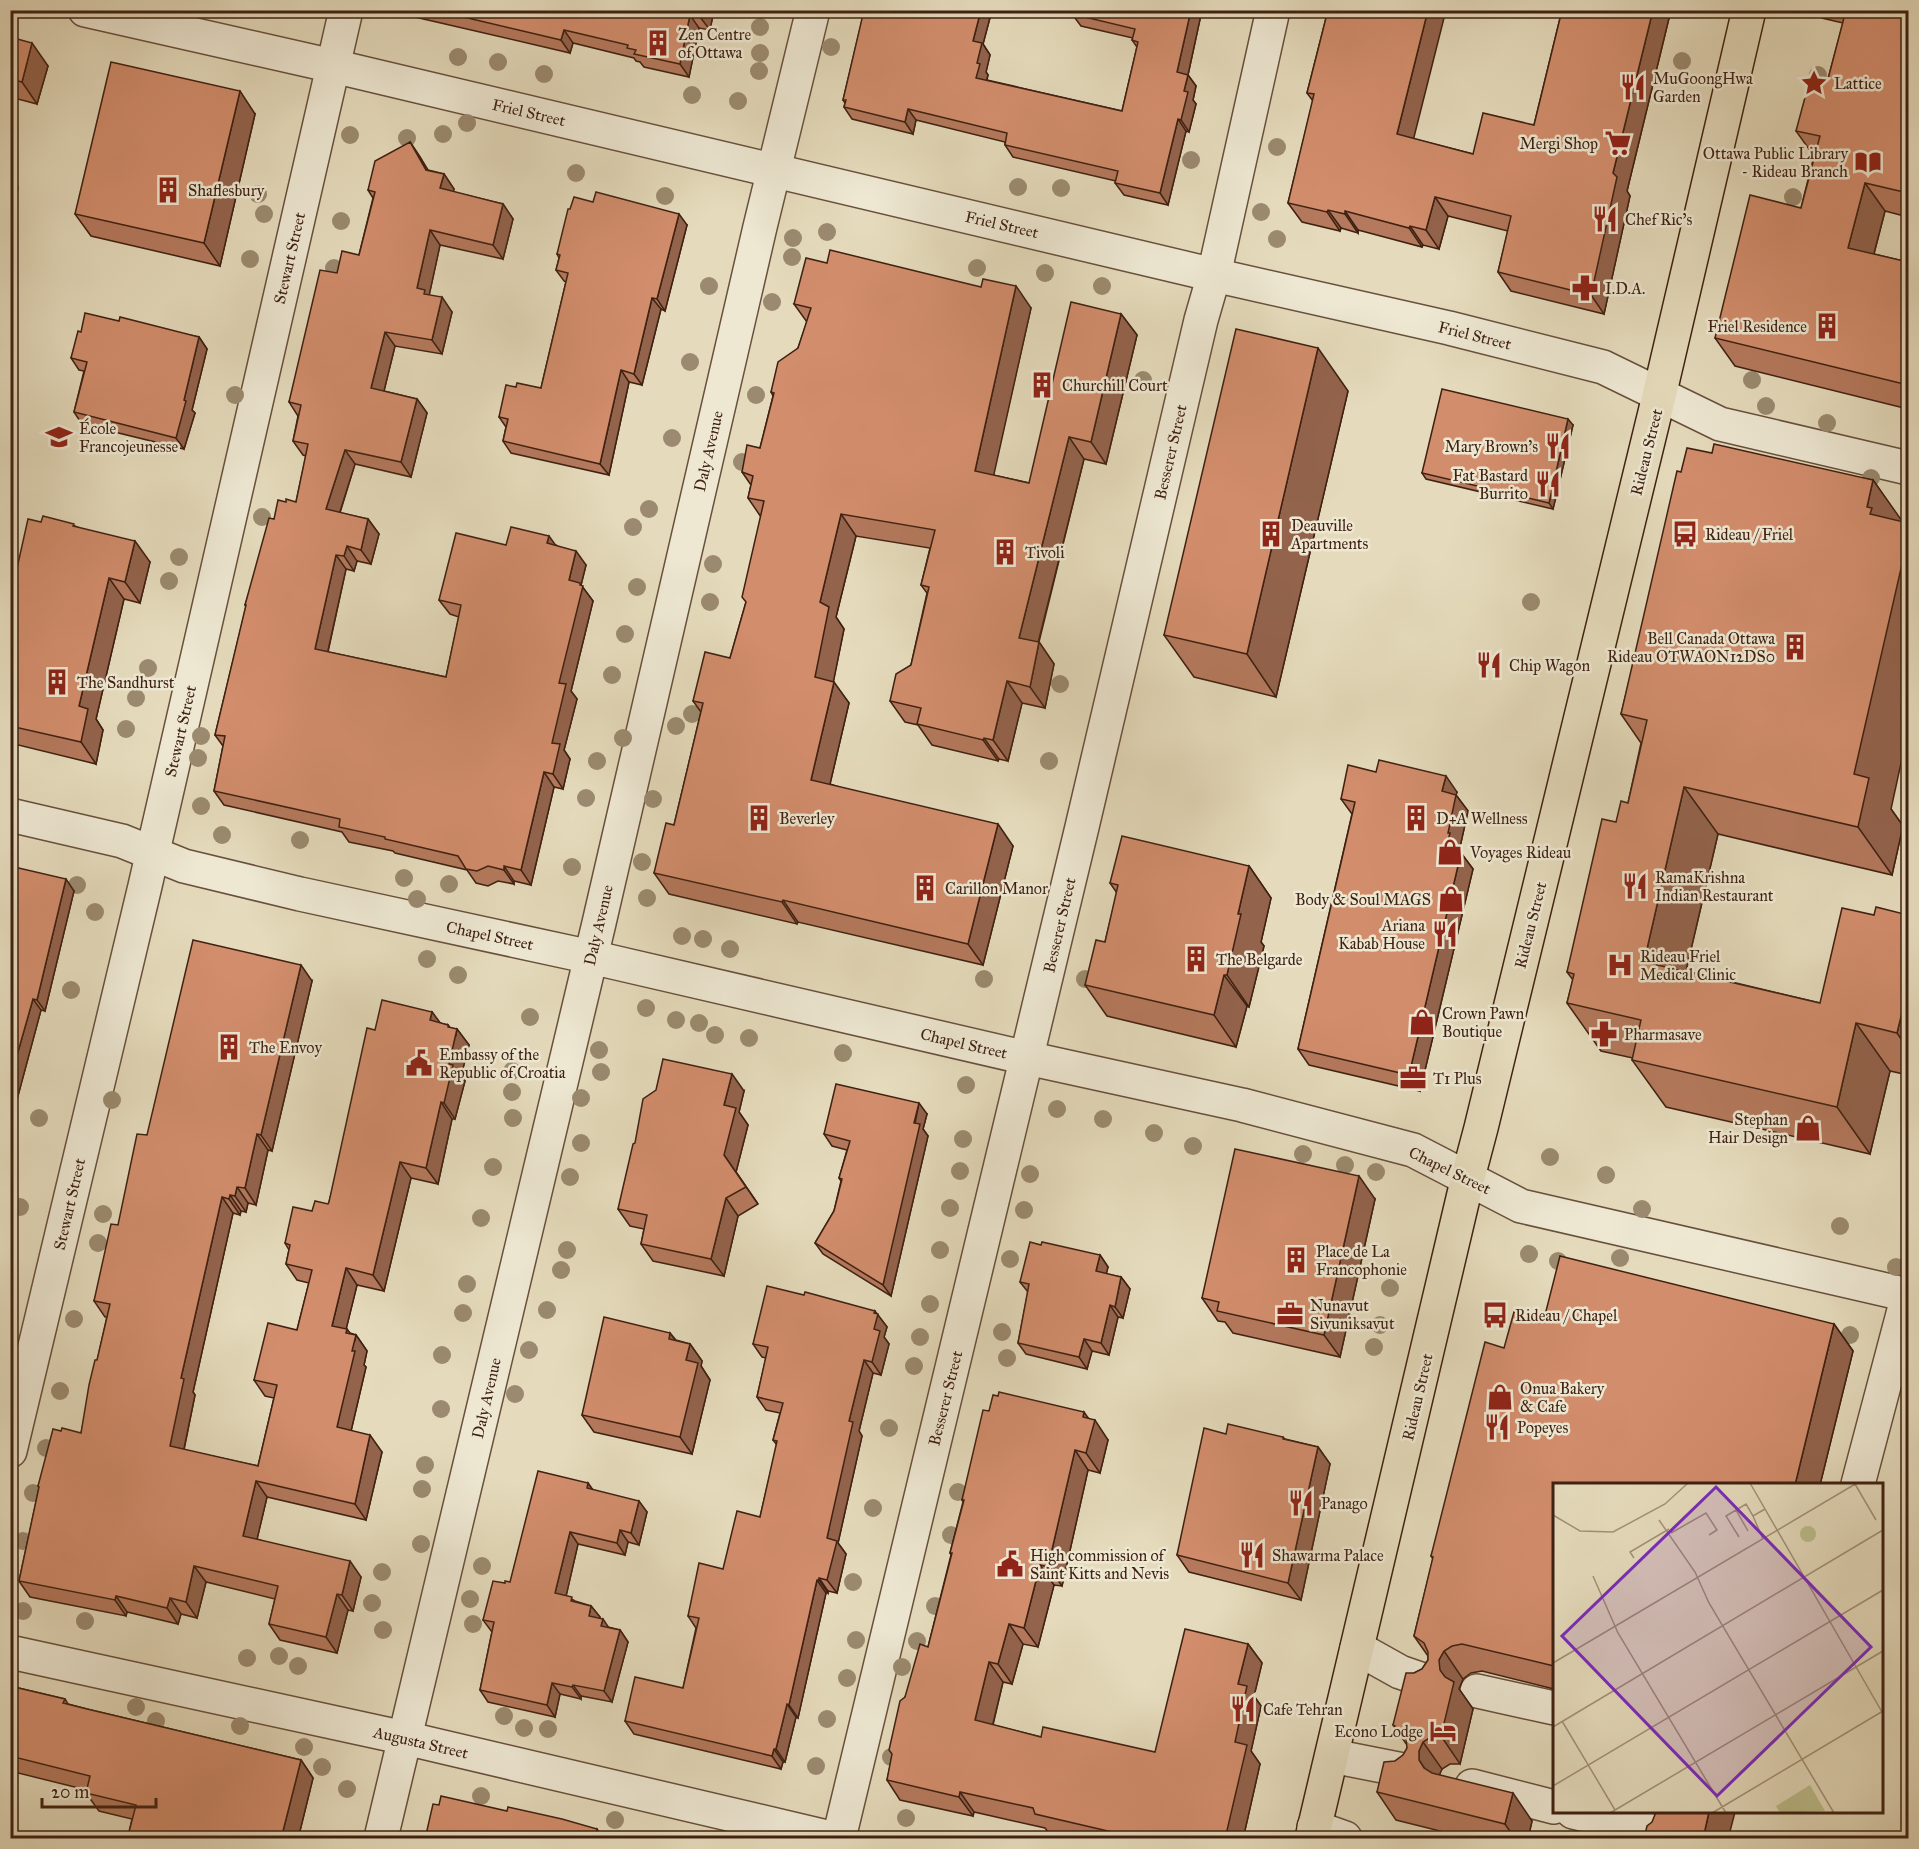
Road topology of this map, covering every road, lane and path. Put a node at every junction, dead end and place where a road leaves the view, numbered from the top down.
1 (85, 10) edge
2 (346, 10) edge
3 (813, 10) edge
4 (1273, 10) edge
5 (1749, 10) edge
6 (333, 66) junction
7 (775, 170) junction
8 (1214, 275) junction
9 (1659, 396) junction
10 (1908, 468) edge
11 (10, 815) edge
12 (152, 853) junction
13 (591, 957) junction
14 (1027, 1058) junction
15 (1468, 1177) junction
16 (1908, 1295) edge
17 (10, 1451) edge
18 (1859, 1483) edge
19 (1357, 1648) junction
20 (10, 1652) edge
21 (1429, 1682) edge
22 (1477, 1691) edge
23 (1553, 1708) edge
24 (405, 1738) junction
25 (1332, 1756) junction
26 (1408, 1771) edge
27 (1456, 1782) edge
28 (1553, 1807) edge
29 (1578, 1813) edge
30 (1658, 1828) edge
31 (1313, 1833) edge
32 (381, 1839) edge
33 (831, 1839) edge
34 (839, 1839) edge
35 (1345, 1839) edge

1 - 6 street, Friel Street
2 - 6 street, Stewart Street
3 - 7 street, Daly Avenue
4 - 8 street, Besserer Street
5 - 9 main road, Rideau Street
6 - 7 street, Friel Street
6 - 12 street, Stewart Street
7 - 8 street, Friel Street
7 - 13 street, Daly Avenue
8 - 9 street, Friel Street
8 - 14 street, Besserer Street
9 - 10 street, Friel Street
9 - 15 main road, Rideau Street
11 - 12 street, Chapel Street
12 - 13 street, Chapel Street
12 - 17 street, Stewart Street
13 - 14 street, Chapel Street
13 - 24 street, Daly Avenue
14 - 15 street, Chapel Street
14 - 34 street, Besserer Street
15 - 16 street, Chapel Street
15 - 19 main road, Rideau Street
16 - 18 street
19 - 21 street
19 - 25 main road, Rideau Street
20 - 24 street, Augusta Street
22 - 23 street
24 - 32 street, Daly Avenue
24 - 33 street, Augusta Street
25 - 26 street
25 - 31 main road, Rideau Street
27 - 28 street
29 - 30 street
31 - 35 street

